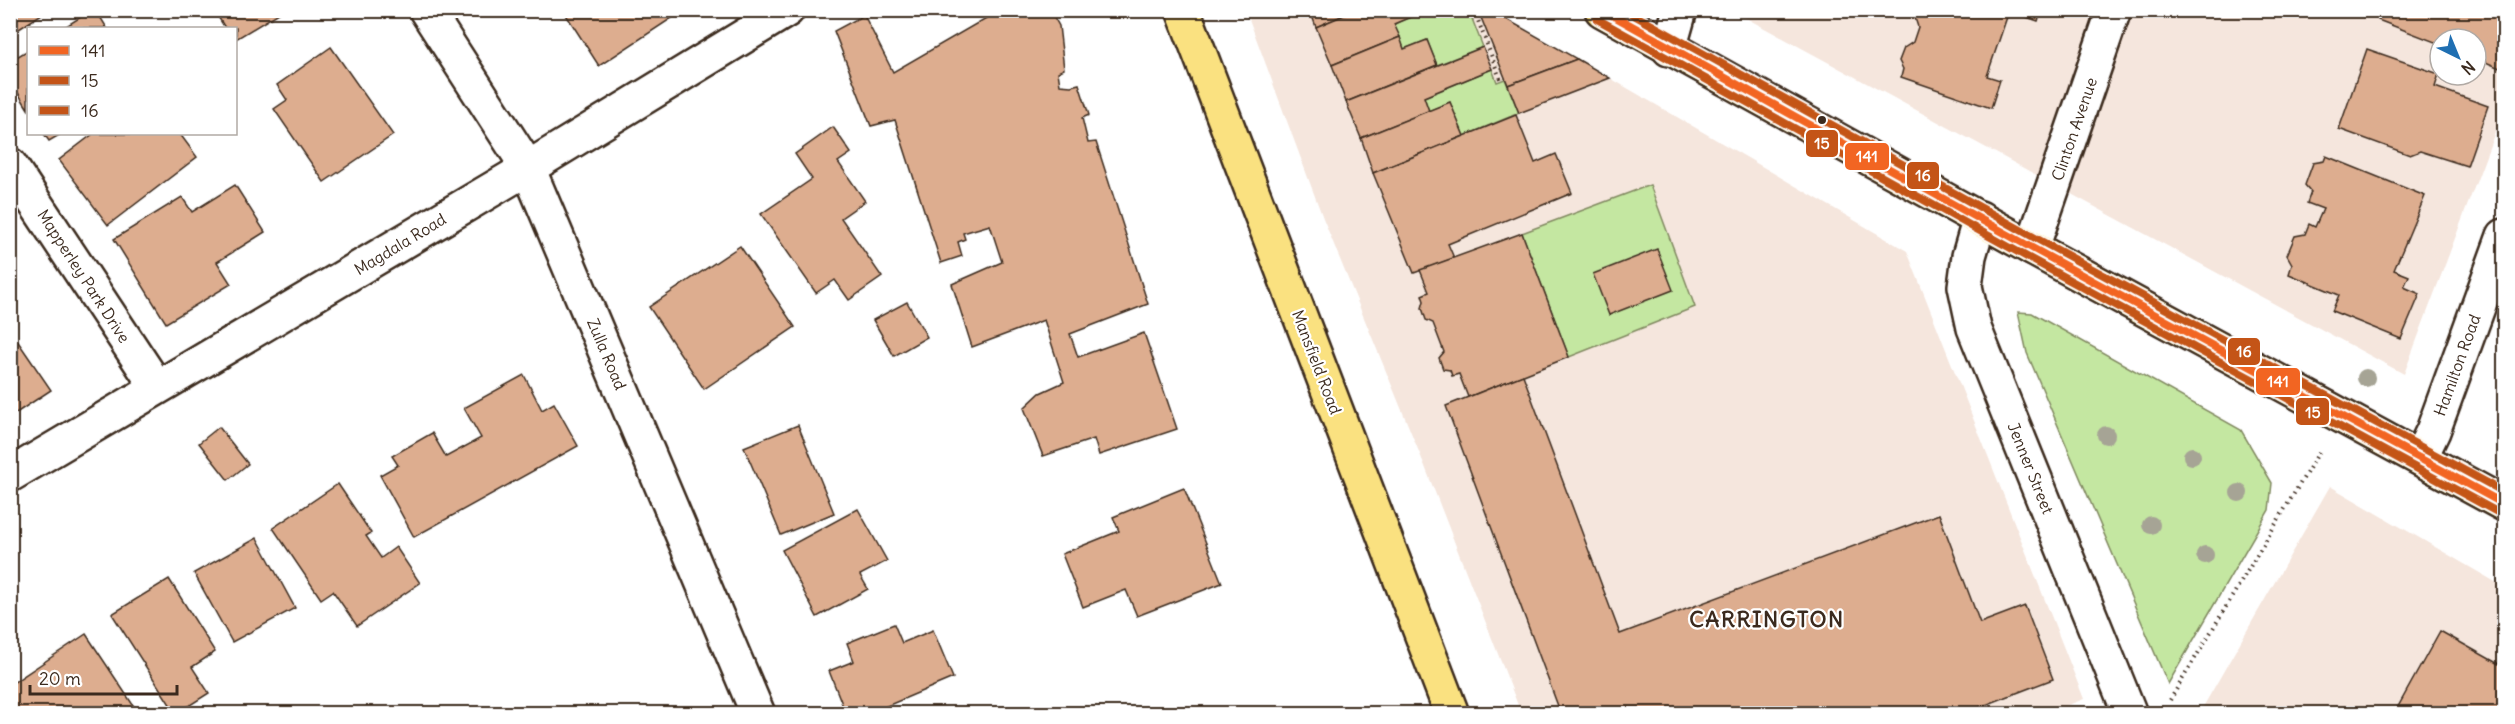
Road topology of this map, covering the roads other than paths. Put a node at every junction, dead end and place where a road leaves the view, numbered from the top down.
1 (426, 10) edge
2 (787, 10) edge
3 (1183, 10) edge
4 (1602, 10) edge
5 (1680, 10) edge
6 (2114, 10) edge
7 (1669, 49) junction
8 (10, 165) edge
9 (528, 168) junction
10 (1980, 218) junction
11 (2505, 236) edge
12 (2032, 248) junction
13 (157, 387) junction
14 (2420, 458) junction
15 (10, 475) edge
16 (2505, 504) edge
17 (758, 714) edge
18 (1452, 714) edge
19 (2130, 714) edge

1 - 9 street, Zulla Road
2 - 9 street, Magdala Road
3 - 18 main road, Mansfield Road
4 - 7 main road
5 - 7 street
6 - 12 street, Clinton Avenue
7 - 10 main road
8 - 13 street, Mapperley Park Drive
9 - 13 street, Magdala Road
9 - 17 street, Zulla Road
10 - 12 main road
10 - 19 street, Jenner Street
11 - 14 street, Hamilton Road
12 - 14 main road
13 - 15 street, Magdala Road
14 - 16 main road

